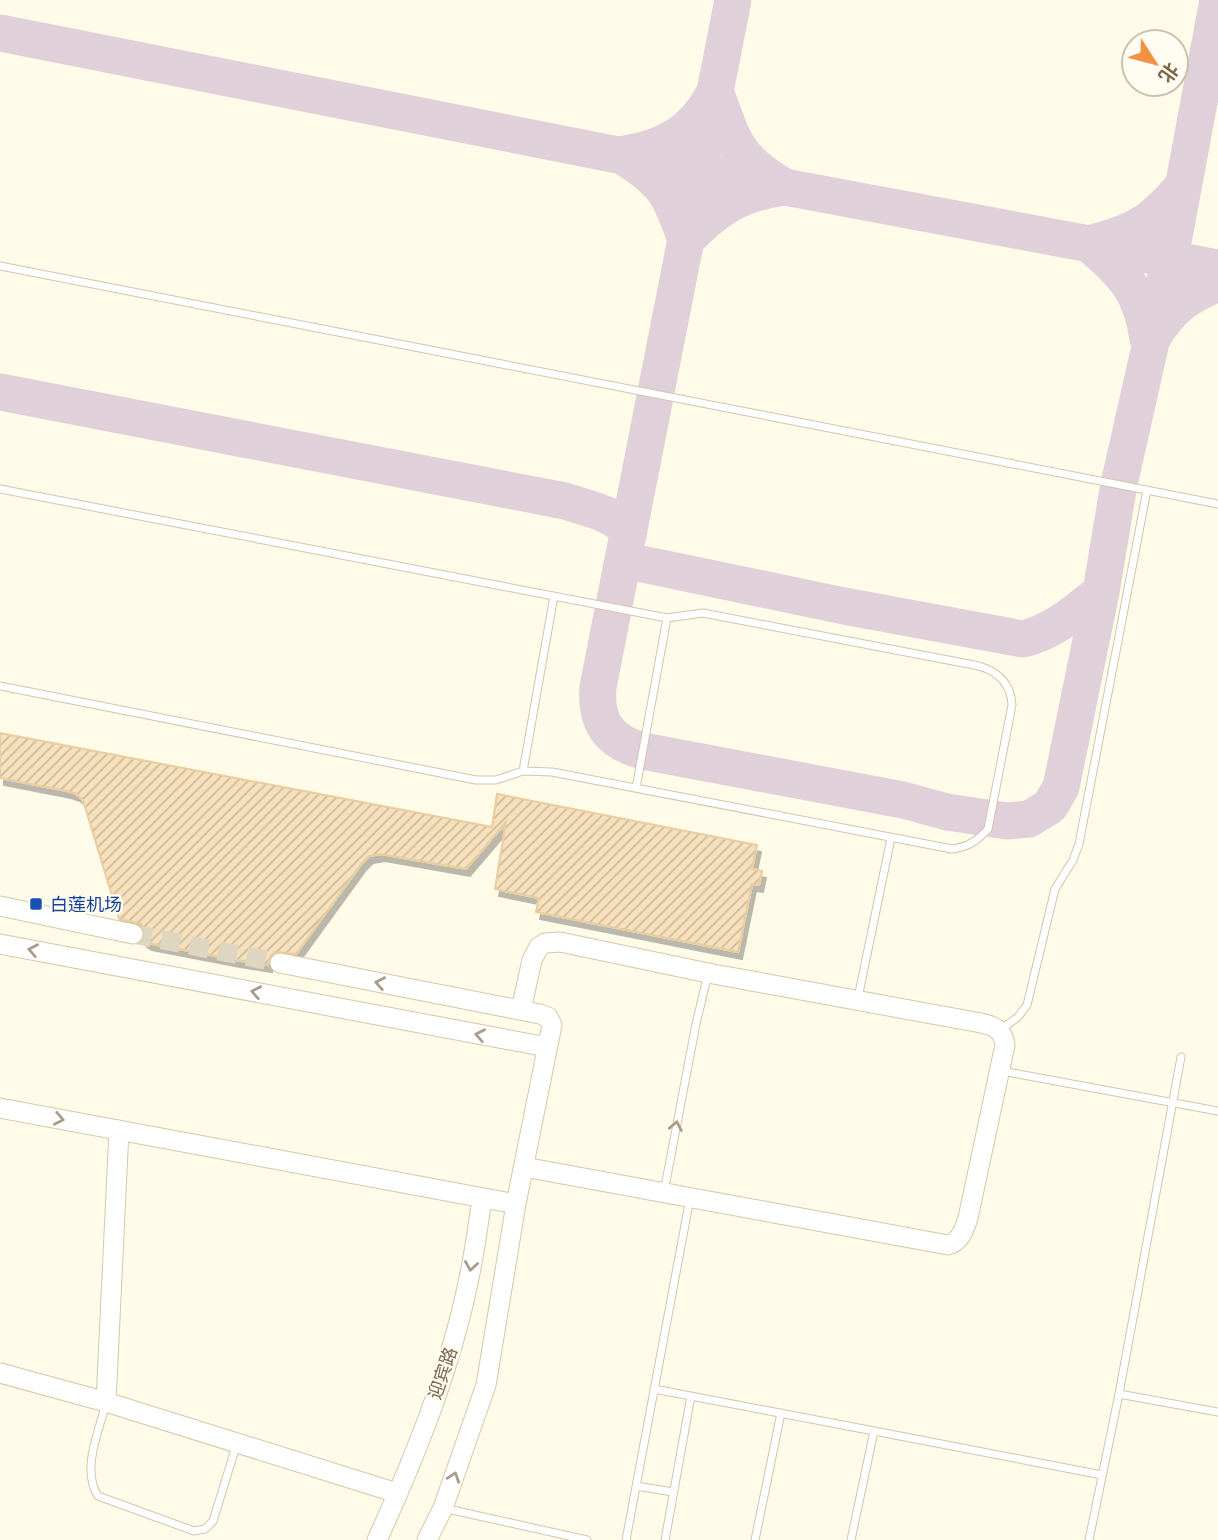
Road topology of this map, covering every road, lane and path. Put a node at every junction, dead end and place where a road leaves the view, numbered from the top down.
1 (0, 266) edge
2 (0, 489) edge
3 (1147, 490) junction
4 (1218, 504) edge
5 (554, 596) junction
6 (667, 618) junction
7 (0, 686) edge
8 (523, 771) junction
9 (636, 788) junction
10 (891, 838) junction
11 (0, 906) edge
12 (133, 934) tunnel mouth
13 (0, 944) edge
14 (280, 963) tunnel mouth
15 (708, 973) junction
16 (857, 1001) junction
17 (521, 1010) junction
18 (999, 1030) junction
19 (547, 1048) junction
20 (1181, 1057) dead end
21 (1000, 1071) junction
22 (1172, 1104) junction
23 (0, 1108) edge
24 (1218, 1111) edge
25 (119, 1130) junction
26 (524, 1167) junction
27 (663, 1193) junction
28 (482, 1198) junction
29 (690, 1198) junction
30 (516, 1204) junction
31 (0, 1373) edge
32 (654, 1389) junction
33 (1119, 1394) junction
34 (691, 1396) junction
35 (106, 1402) junction
36 (1218, 1412) edge
37 (781, 1413) junction
38 (874, 1431) junction
39 (237, 1443) junction
40 (1102, 1475) junction
41 (636, 1486) junction
42 (673, 1492) junction
43 (397, 1493) junction
44 (443, 1508) junction
45 (378, 1540) edge
46 (427, 1540) edge
47 (587, 1540) edge
48 (626, 1540) edge
49 (665, 1540) edge
50 (755, 1540) edge
51 (851, 1540) edge
52 (1089, 1540) edge

1 - 3 lane
2 - 5 lane
3 - 4 lane
3 - 18 lane
5 - 6 lane
5 - 8 lane
6 - 9 lane
6 - 10 lane
7 - 8 lane
8 - 9 lane
9 - 10 lane
10 - 16 lane
11 - 12 street
19 -> 13 street
17 -> 14 street
15 - 16 street
15 - 17 street
27 -> 15 lane
16 - 18 street
17 - 19 street
18 - 21 street
19 - 26 street
20 - 22 lane
21 - 22 lane
21 - 29 street
22 - 24 lane
22 - 33 lane
23 -> 25 street
25 - 28 street
25 - 35 street
26 - 27 street
26 - 30 street
27 - 29 street
28 - 30 street
28 -> 43 street, 迎宾路
29 - 32 lane
44 -> 30 street
31 - 35 street
32 - 34 lane
32 - 41 lane
33 - 36 lane
33 - 40 lane
34 - 37 lane
34 - 42 lane
35 - 39 street
35 - 39 lane
37 - 38 lane
37 - 50 lane
38 - 40 lane
38 - 51 lane
39 - 43 street
40 - 52 lane
41 - 42 lane
41 - 48 lane
42 - 49 lane
43 - 45 street, 迎宾路
44 - 46 street
44 - 47 lane

